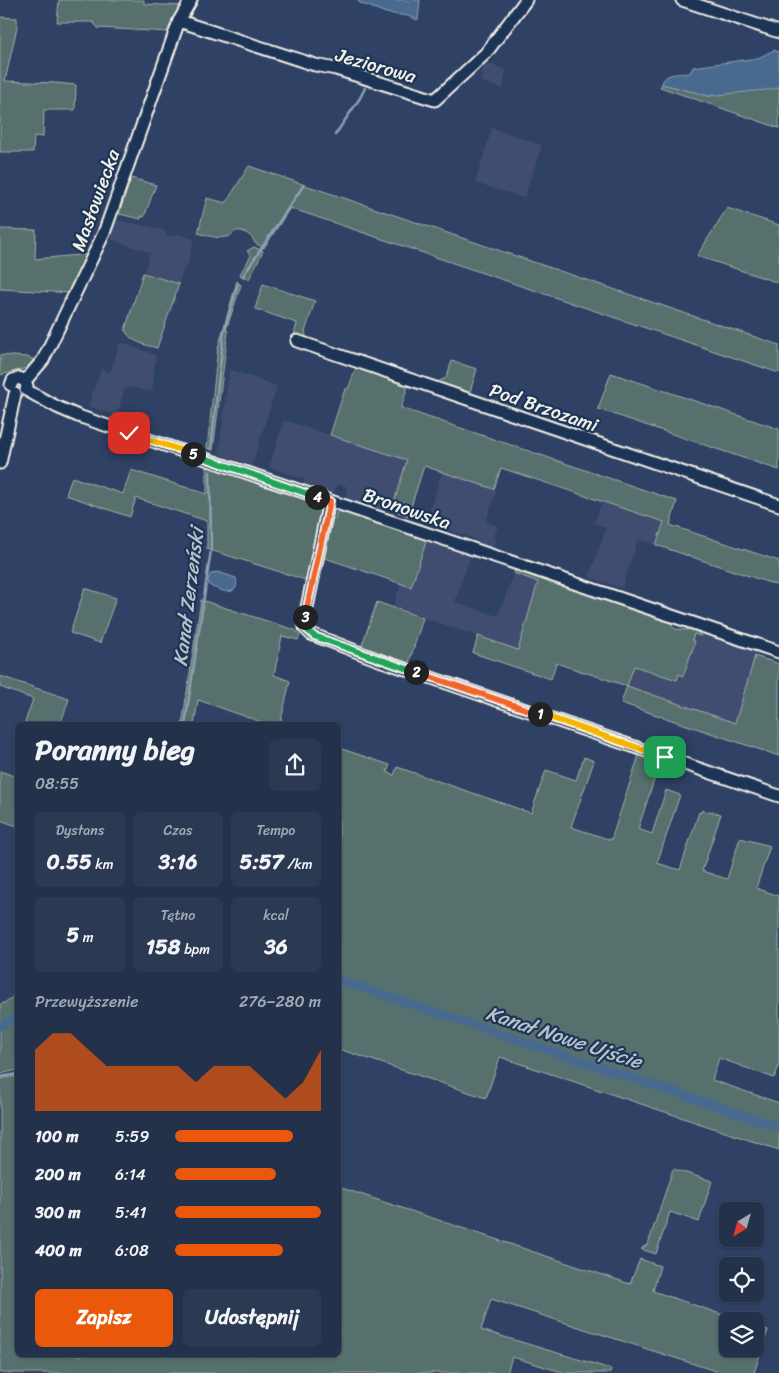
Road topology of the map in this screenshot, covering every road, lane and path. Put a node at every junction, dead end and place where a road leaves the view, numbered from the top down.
1 (191, 0) edge
2 (526, 0) edge
3 (682, 0) edge
4 (179, 21) junction
5 (779, 32) edge
6 (297, 341) dead end
7 (15, 387) edge
8 (0, 463) edge
9 (330, 501) junction
10 (779, 505) edge
11 (779, 652) edge
12 (779, 796) edge

1 - 4 street, Masłowiecka
2 - 4 street, Jeziorowa
3 - 5 street
4 - 7 street, Masłowiecka
6 - 10 street, Pod Brzozami
7 - 8 street
7 - 9 street, Bronowska
9 - 11 street, Bronowska
9 - 12 street

